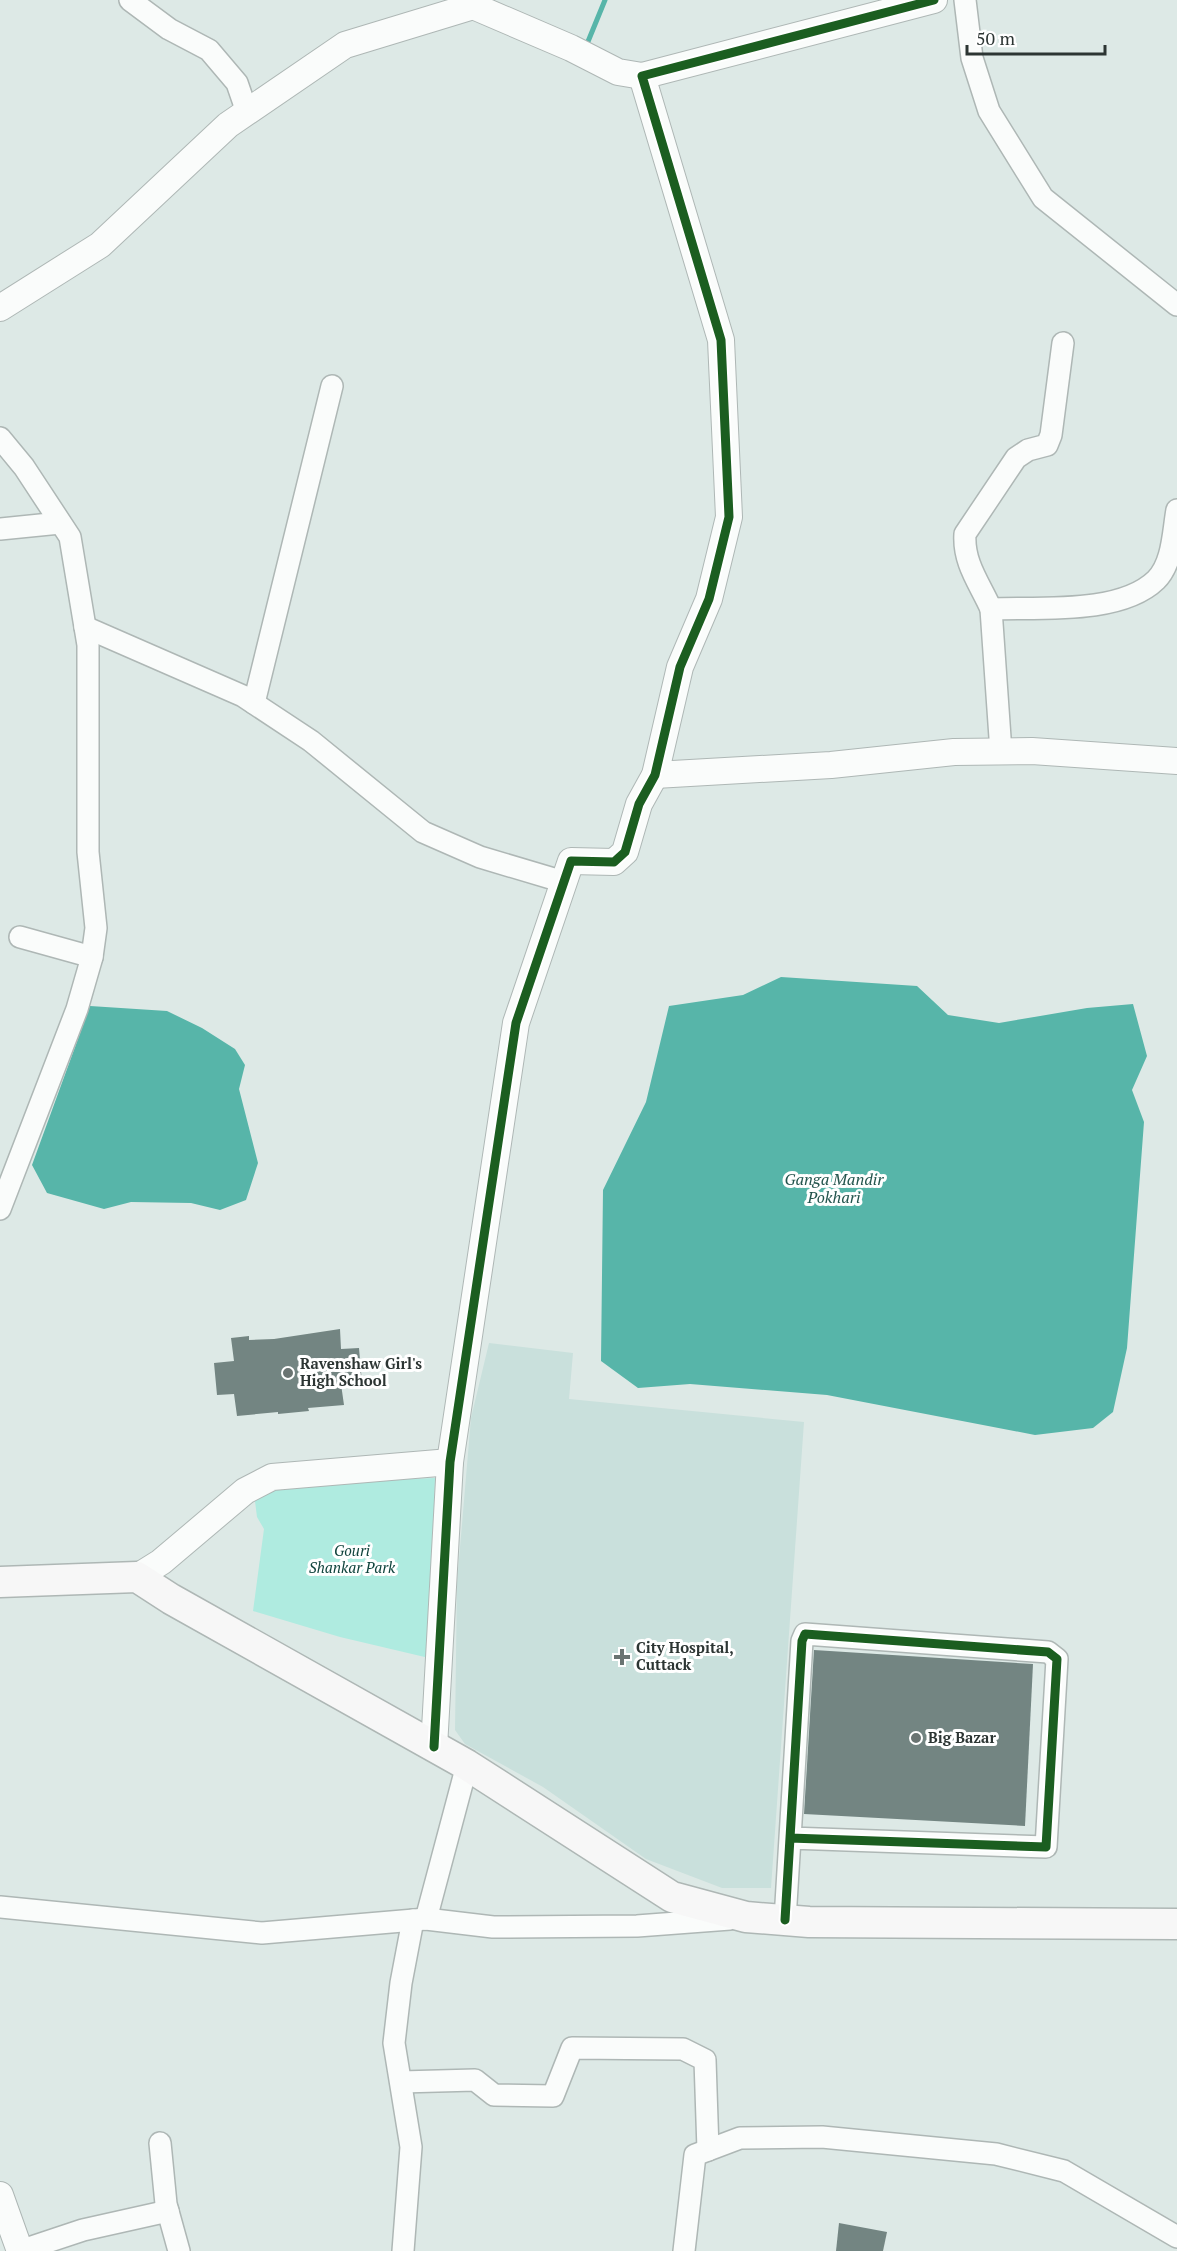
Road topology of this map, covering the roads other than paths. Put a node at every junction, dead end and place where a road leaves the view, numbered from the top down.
1 (130, 0) edge
2 (934, 0) edge
3 (965, 0) edge
4 (475, 3) edge
5 (642, 76) junction
6 (247, 112) junction
7 (1177, 305) edge
8 (0, 308) edge
9 (1063, 343) dead end
10 (332, 386) dead end
11 (0, 438) edge
12 (1177, 510) edge
13 (60, 523) junction
14 (0, 529) edge
15 (991, 609) junction
16 (85, 627) junction
17 (254, 703) junction
18 (1001, 752) junction
19 (1177, 761) edge
20 (655, 775) junction
21 (564, 882) junction
22 (20, 937) dead end
23 (92, 957) junction
24 (0, 1209) edge
25 (450, 1462) junction
26 (137, 1577) junction
27 (0, 1582) edge
28 (434, 1747) junction
29 (467, 1765) junction
30 (790, 1838) junction
31 (0, 1907) edge
32 (746, 1917) junction
33 (420, 1920) junction
34 (785, 1920) junction
35 (1177, 1924) edge
36 (401, 2082) junction
37 (160, 2143) dead end
38 (708, 2150) junction
39 (0, 2195) edge
40 (168, 2211) junction
41 (1177, 2237) edge
42 (20, 2251) edge
43 (179, 2251) edge
44 (403, 2251) edge
45 (684, 2251) edge

1 - 6 street
2 - 5 street
3 - 7 street
4 - 5 street
4 - 6 street
5 - 20 street
6 - 8 street
9 - 15 street
10 - 17 street
11 - 13 street
12 - 15 street
13 - 14 street
13 - 16 street
15 - 18 street
16 - 17 street
16 - 23 street
17 - 21 street
18 - 19 street
18 - 20 street
20 - 21 street
21 - 25 street
22 - 23 street
23 - 24 street
25 - 26 street
25 - 28 street
26 - 27 main road
26 - 28 main road
28 - 29 main road
29 - 32 main road
29 - 33 street
30 - 30 street
30 - 34 street
31 - 33 street
32 - 33 street
32 - 34 main road
33 - 36 street
34 - 35 main road
36 - 38 street
36 - 44 street
37 - 40 street
38 - 41 street
38 - 45 street
39 - 42 street
40 - 42 street
40 - 43 street

